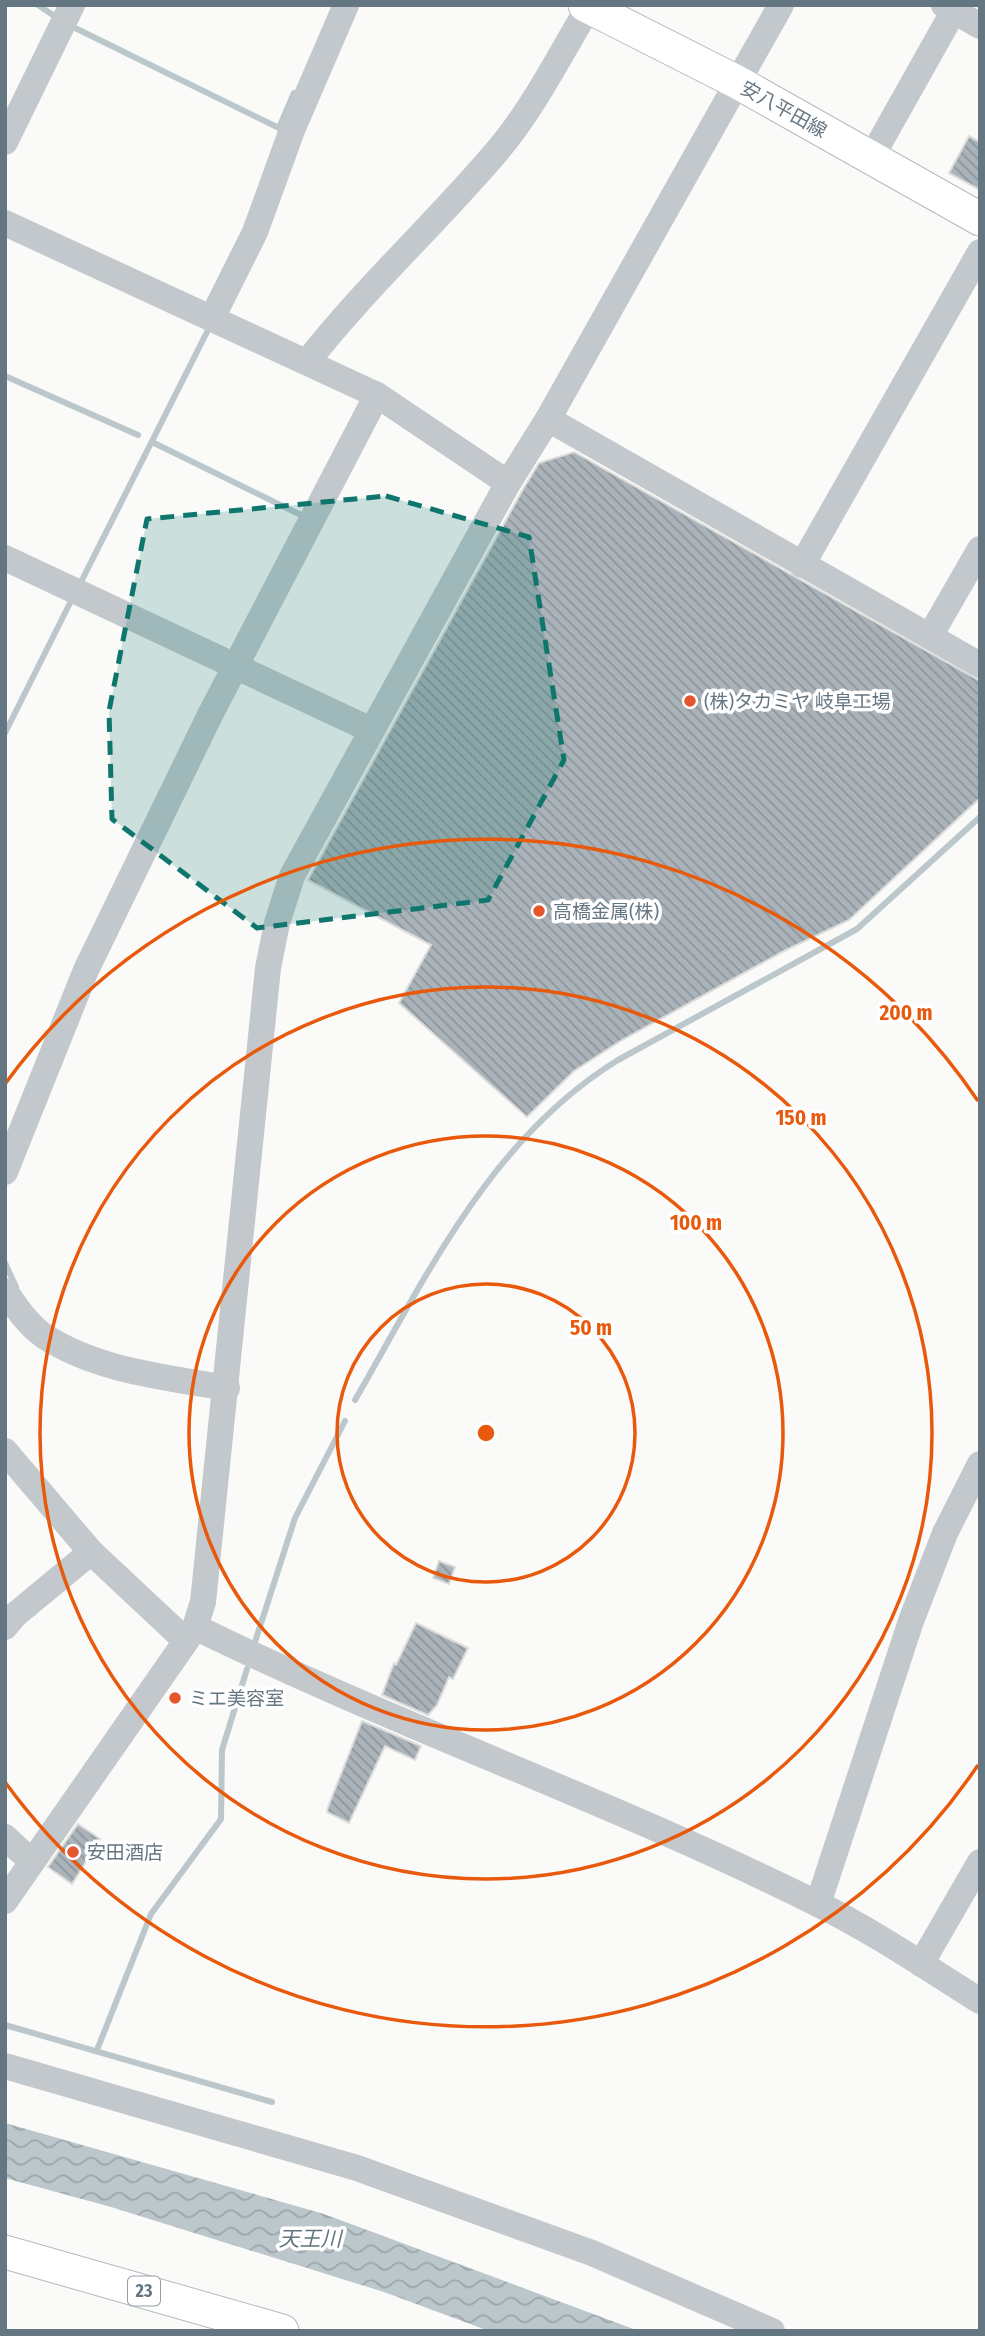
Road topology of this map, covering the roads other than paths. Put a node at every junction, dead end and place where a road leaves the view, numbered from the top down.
1 (72, 5) edge
2 (346, 5) edge
3 (781, 5) edge
4 (588, 6) edge
5 (952, 7) edge
6 (980, 26) edge
7 (737, 82) junction
8 (5, 142) edge
9 (871, 158) junction
10 (980, 219) edge
11 (5, 223) edge
12 (980, 252) edge
13 (213, 316) junction
14 (307, 362) junction
15 (377, 395) junction
16 (548, 419) junction
17 (508, 483) junction
18 (980, 549) edge
19 (5, 558) edge
20 (802, 565) junction
21 (930, 636) junction
22 (980, 665) edge
23 (235, 667) junction
24 (371, 730) junction
25 (5, 1172) edge
26 (5, 1291) edge
27 (227, 1388) junction
28 (5, 1451) edge
29 (980, 1464) edge
30 (91, 1552) junction
31 (5, 1627) edge
32 (191, 1634) junction
33 (5, 1837) edge
34 (31, 1861) junction
35 (980, 1862) edge
36 (5, 1901) edge
37 (818, 1904) junction
38 (921, 1964) junction
39 (980, 2001) edge
40 (5, 2066) edge
41 (5, 2252) edge
42 (282, 2331) edge
43 (772, 2331) edge

1 - 8 street
2 - 13 street
3 - 7 street
4 - 7 main road, 安八平田線
4 - 14 street
5 - 6 street
5 - 9 street
7 - 9 main road, 安八平田線
7 - 16 street
9 - 10 main road, 安八平田線
11 - 13 street
12 - 20 street
13 - 14 street
14 - 15 street
15 - 17 street
15 - 23 street
16 - 17 street
16 - 20 street
17 - 24 street
18 - 21 street
19 - 23 street
20 - 21 street
21 - 22 street
23 - 24 street
23 - 25 street
24 - 27 street
26 - 27 street
27 - 32 street
28 - 30 street
29 - 37 street
30 - 31 street
30 - 32 street
32 - 34 street
32 - 37 street
33 - 34 street
34 - 36 street
35 - 38 street
37 - 38 street
38 - 39 street
40 - 43 street
41 - 42 main road, 23

